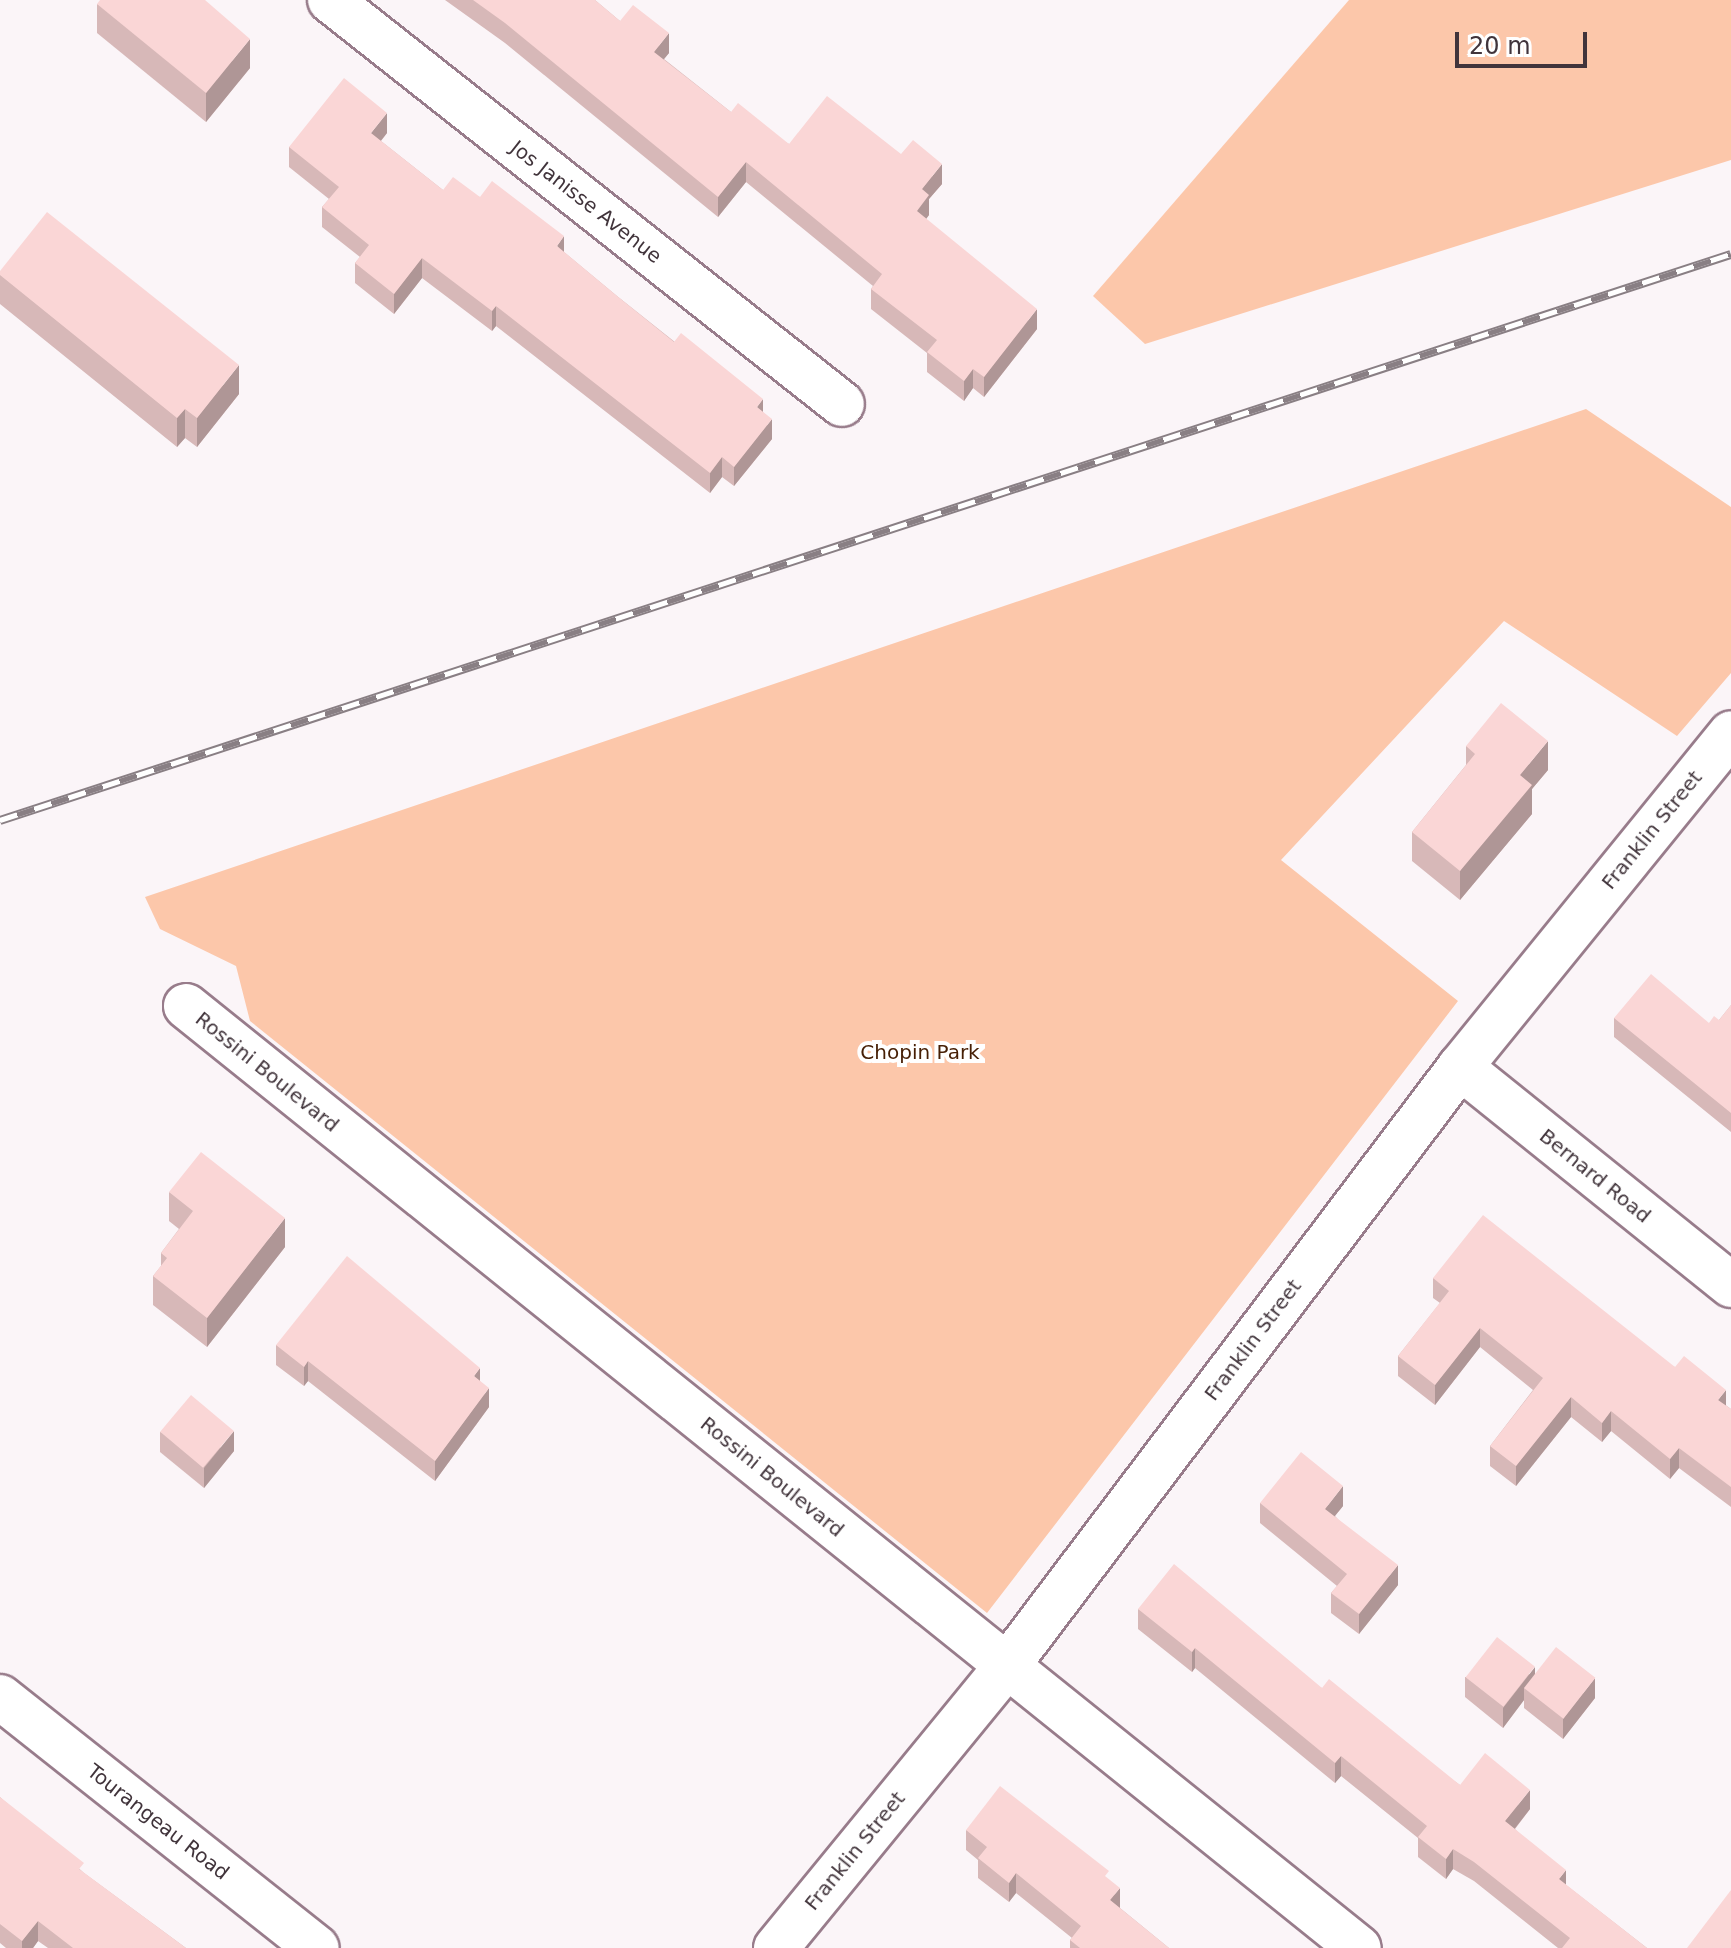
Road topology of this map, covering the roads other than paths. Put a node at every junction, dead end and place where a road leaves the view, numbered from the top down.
1 (330, 0) edge
2 (842, 404) dead end
3 (1731, 733) edge
4 (186, 1006) dead end
5 (1460, 1067) junction
6 (1731, 1285) edge
7 (1007, 1666) junction
8 (0, 1697) edge
9 (317, 1948) edge
10 (776, 1948) edge
11 (1359, 1948) edge

1 - 2 street, Jos Janisse Avenue
3 - 5 street, Franklin Street
4 - 7 street, Rossini Boulevard
5 - 6 street, Bernard Road
5 - 7 street, Franklin Street
7 - 10 street, Franklin Street
7 - 11 street, Rossini Boulevard
8 - 9 street, Tourangeau Road

